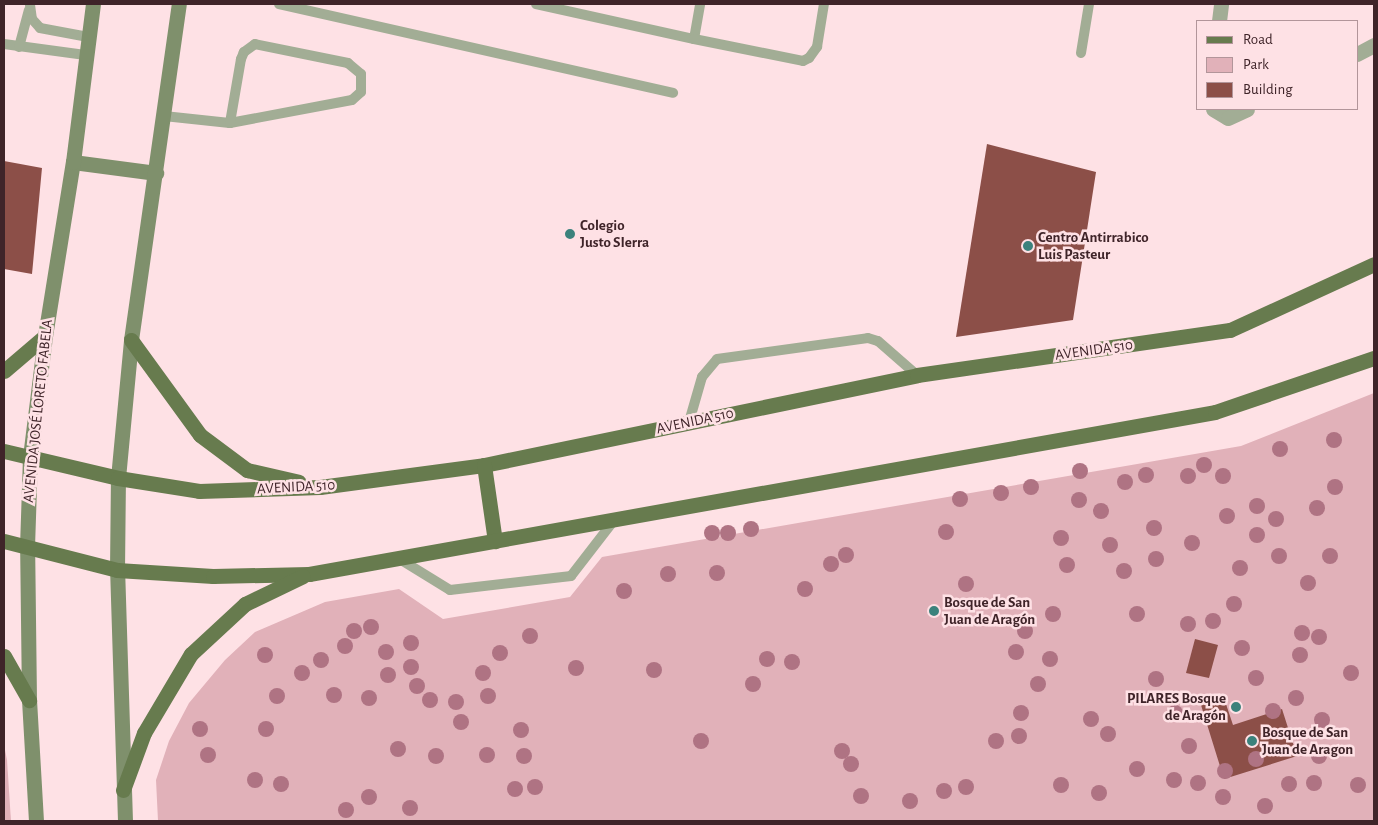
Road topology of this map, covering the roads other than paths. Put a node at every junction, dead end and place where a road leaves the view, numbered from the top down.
1 (28, 4) edge
2 (93, 4) edge
3 (179, 4) edge
4 (279, 4) edge
5 (536, 4) edge
6 (700, 4) edge
7 (824, 4) edge
8 (1089, 4) edge
9 (1221, 4) edge
10 (1218, 20) edge
11 (88, 37) junction
12 (694, 39) junction
13 (4, 44) edge
14 (1374, 45) edge
15 (19, 47) junction
16 (1081, 53) dead end
17 (1358, 53) edge
18 (85, 55) junction
19 (673, 93) dead end
20 (1215, 110) edge
21 (1245, 110) edge
22 (164, 116) junction
23 (230, 123) junction
24 (73, 162) junction
25 (156, 173) junction
26 (1374, 264) edge
27 (44, 336) junction
28 (131, 340) junction
29 (1374, 358) edge
30 (4, 371) edge
31 (917, 376) junction
32 (689, 422) junction
33 (4, 451) edge
34 (30, 457) junction
35 (484, 465) junction
36 (118, 478) junction
37 (320, 488) junction
38 (615, 519) junction
39 (4, 541) edge
40 (495, 541) junction
41 (27, 546) junction
42 (398, 558) junction
43 (117, 570) junction
44 (309, 574) junction
45 (4, 656) edge
46 (29, 700) junction
47 (123, 790) junction
48 (36, 821) edge
49 (125, 821) edge

1 - 11 lane
1 - 15 lane
2 - 11 main road, AVENIDA JOSÉ LORETO FABELA
3 - 22 main road
4 - 19 lane
5 - 12 lane
6 - 12 lane
7 - 12 lane
8 - 16 lane
9 - 10 street
11 - 18 main road, AVENIDA JOSÉ LORETO FABELA
13 - 15 lane
14 - 17 street
15 - 18 lane
18 - 24 main road, AVENIDA JOSÉ LORETO FABELA
20 - 21 street
22 - 23 lane
22 - 25 main road
23 - 23 lane
24 - 25 main road
24 - 27 main road, AVENIDA JOSÉ LORETO FABELA
25 - 28 main road
26 - 31 main road, AVENIDA 510
27 - 30 main road
27 - 34 main road, AVENIDA JOSÉ LORETO FABELA
28 - 36 main road
28 - 37 main road
29 - 38 main road
31 - 32 main road, AVENIDA 510
31 - 32 lane
32 - 35 main road, AVENIDA 510
33 - 34 main road, AVENIDA 510
34 - 36 main road, AVENIDA 510
34 - 41 main road, AVENIDA JOSÉ LORETO FABELA
35 - 37 main road, AVENIDA 510
35 - 40 main road
36 - 37 main road, AVENIDA 510
36 - 43 main road
38 - 40 main road
38 - 42 lane
39 - 41 main road
40 - 42 main road
41 - 43 main road
41 - 46 main road, AVENIDA JOSÉ LORETO FABELA
42 - 44 main road
43 - 44 main road
43 - 47 main road
44 - 47 main road
45 - 46 main road
46 - 48 main road, AVENIDA JOSÉ LORETO FABELA
47 - 49 main road

